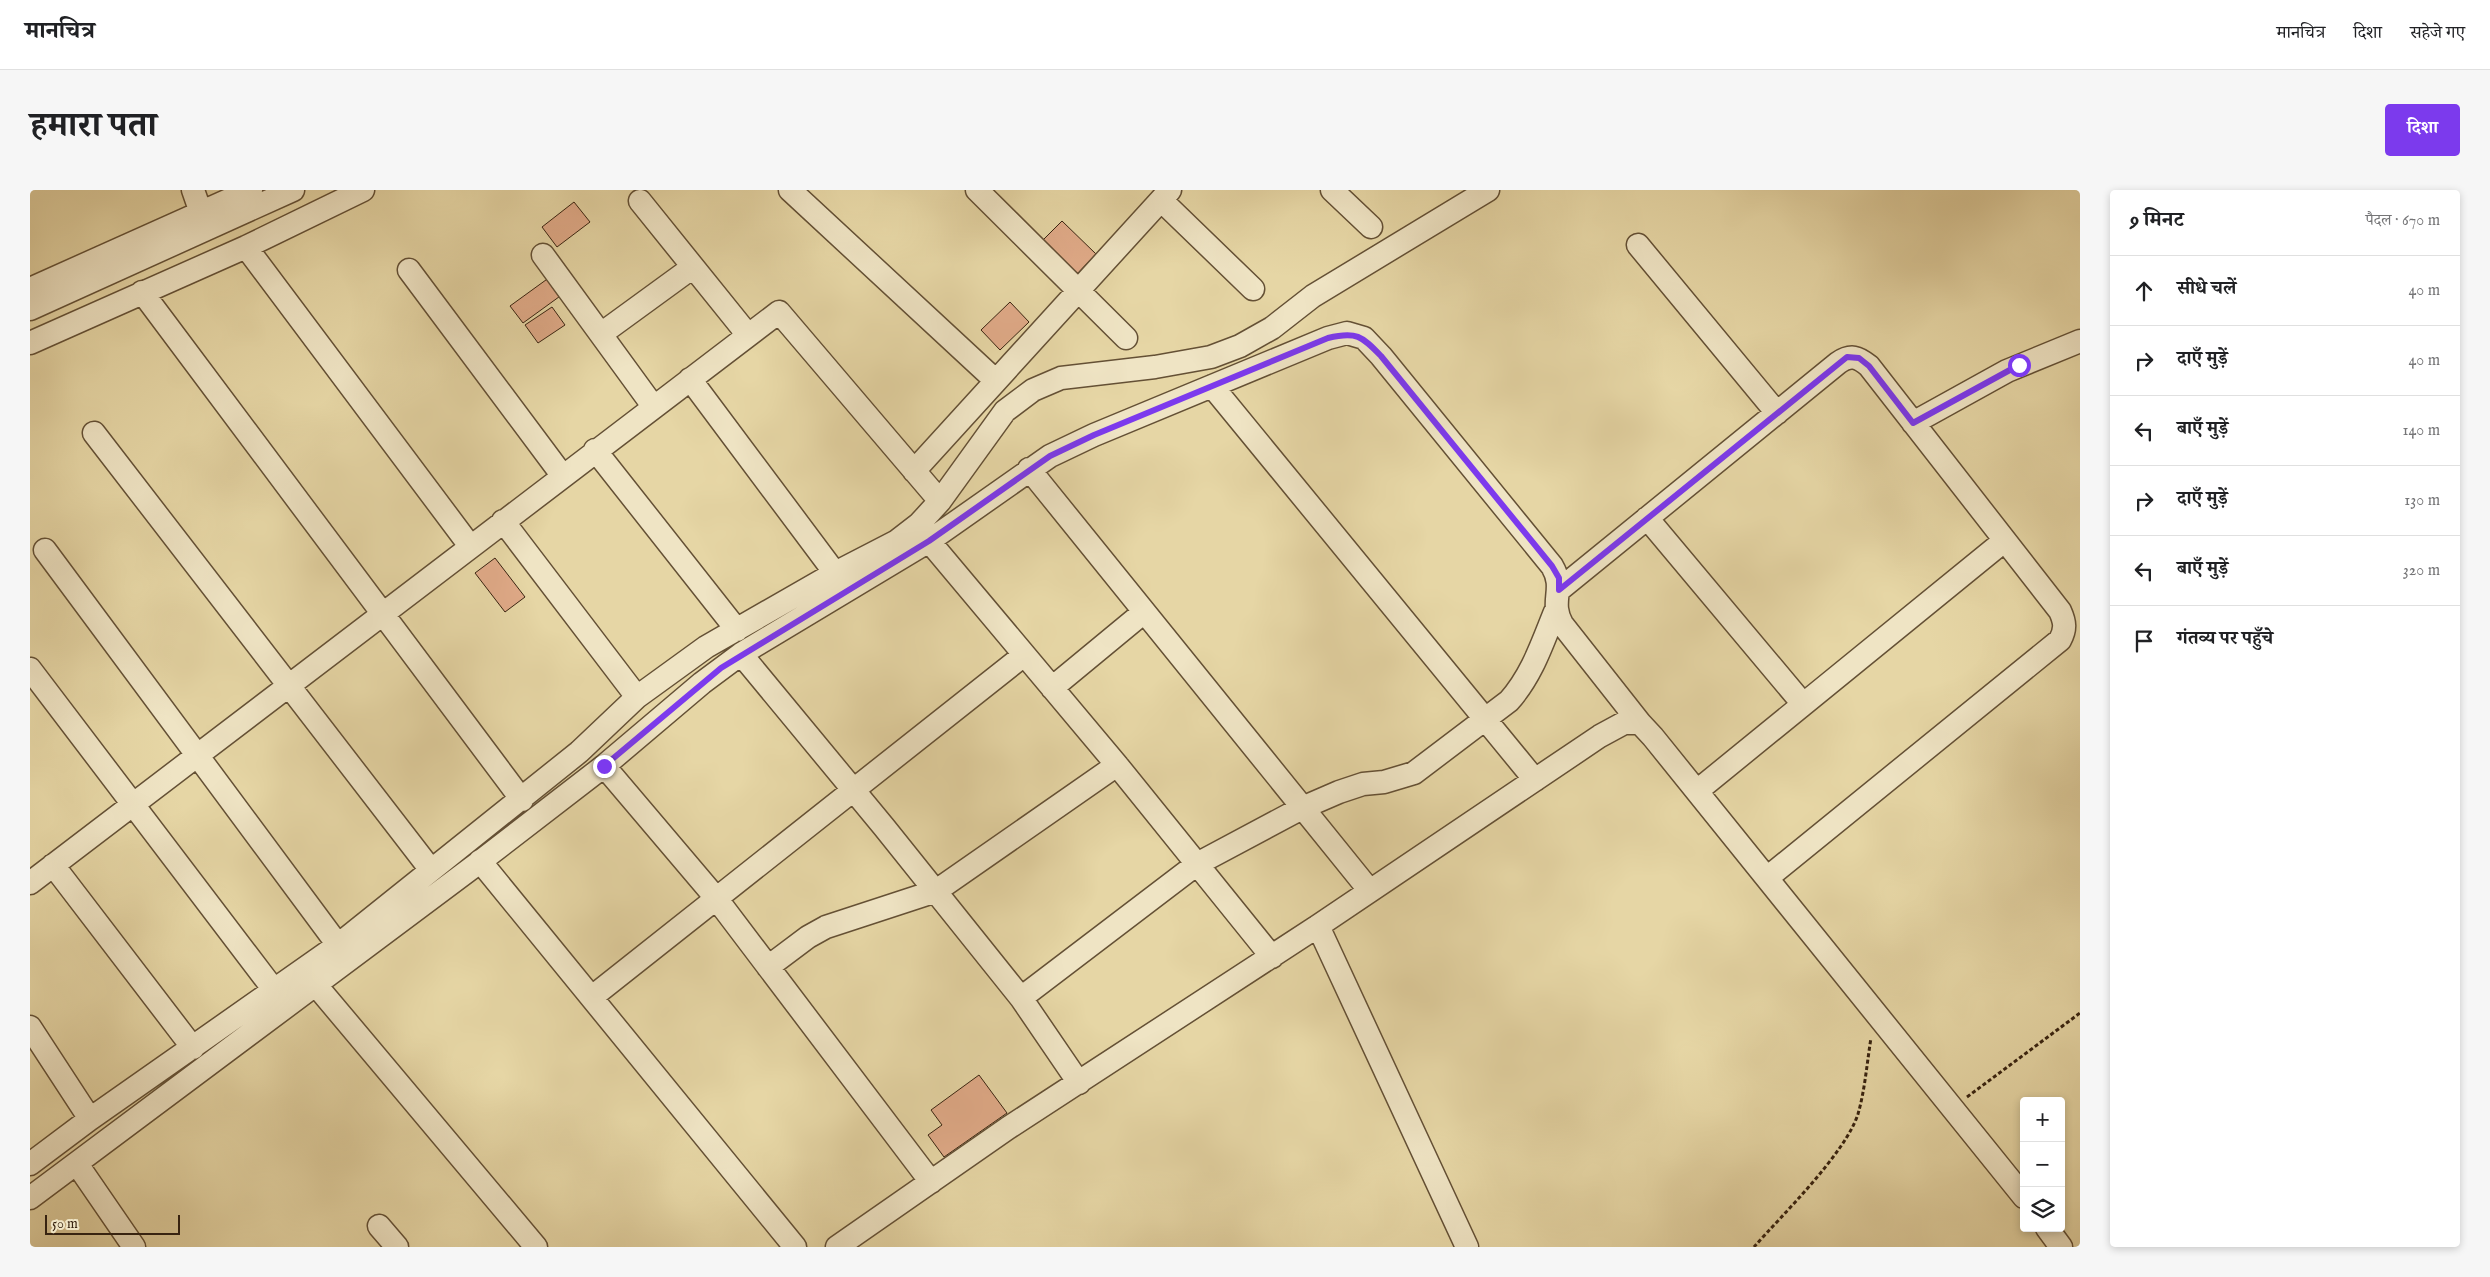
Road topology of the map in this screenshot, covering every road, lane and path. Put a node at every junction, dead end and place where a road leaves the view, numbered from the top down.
1 (193, 190) edge
2 (251, 190) edge
3 (294, 190) edge
4 (364, 190) edge
5 (790, 190) edge
6 (1332, 190) edge
7 (1488, 190) edge
8 (992, 195) edge
9 (1165, 195) edge
10 (640, 201) dead end
11 (201, 213) junction
12 (1371, 227) dead end
13 (1638, 245) dead end
14 (246, 247) junction
15 (543, 255) dead end
16 (693, 267) junction
17 (408, 270) dead end
18 (30, 289) edge
19 (1253, 289) dead end
20 (1077, 291) junction
21 (142, 292) junction
22 (30, 309) edge
23 (601, 334) junction
24 (748, 335) junction
25 (1126, 338) dead end
26 (2080, 341) edge
27 (30, 342) edge
28 (690, 379) junction
29 (996, 380) junction
30 (1212, 386) junction
31 (654, 406) junction
32 (1777, 413) junction
33 (1913, 423) junction
34 (94, 433) dead end
35 (595, 450) junction
36 (1029, 469) junction
37 (914, 471) junction
38 (562, 475) junction
39 (940, 501) junction
40 (1648, 518) junction
41 (503, 520) junction
42 (929, 541) junction
43 (2004, 541) junction
44 (470, 546) junction
45 (45, 550) dead end
46 (835, 573) junction
47 (1559, 590) junction
48 (1144, 612) junction
49 (1555, 612) junction
50 (382, 613) junction
51 (737, 630) junction
52 (741, 654) junction
53 (1024, 655) junction
54 (30, 669) edge
55 (288, 684) junction
56 (1052, 688) junction
57 (637, 697) junction
58 (1803, 704) junction
59 (1485, 720) junction
60 (1640, 723) junction
61 (197, 754) junction
62 (1117, 765) junction
63 (604, 766) junction
64 (1534, 780) junction
65 (853, 790) junction
66 (1697, 791) junction
67 (522, 800) junction
68 (132, 804) junction
69 (1302, 808) junction
70 (480, 861) junction
71 (1197, 864) junction
72 (53, 865) junction
73 (431, 870) junction
74 (1767, 878) junction
75 (30, 883) edge
76 (936, 891) junction
77 (1370, 891) junction
78 (716, 898) junction
79 (1318, 926) junction
80 (338, 945) junction
81 (1272, 957) junction
82 (768, 967) junction
83 (315, 984) junction
84 (274, 990) junction
85 (592, 997) junction
86 (1021, 998) junction
87 (1875, 1012) junction
88 (2080, 1013) edge
89 (30, 1028) edge
90 (193, 1048) junction
91 (1079, 1083) junction
92 (1953, 1108) junction
93 (90, 1119) junction
94 (30, 1164) edge
95 (77, 1164) junction
96 (931, 1182) junction
97 (2020, 1192) edge
98 (30, 1198) edge
99 (379, 1226) dead end
100 (2050, 1232) edge
101 (844, 1245) edge
102 (134, 1247) edge
103 (397, 1247) edge
104 (536, 1247) edge
105 (795, 1247) edge
106 (1467, 1247) edge
107 (1754, 1247) edge
108 (2061, 1247) edge

1 - 11 street
2 - 11 street
3 - 22 street
4 - 14 street
5 - 29 street
6 - 12 street
7 - 39 street
8 - 20 street
9 - 19 street
9 - 20 street
10 - 16 street
11 - 18 street
13 - 32 street
14 - 21 street
14 - 44 street
15 - 23 street
16 - 23 street
16 - 24 street
17 - 38 street
20 - 25 street
20 - 29 street
21 - 27 street
21 - 50 street
23 - 31 street
24 - 28 street
24 - 37 street
26 - 33 street
28 - 31 street
28 - 46 street
29 - 37 street
30 - 36 street
30 - 47 street
30 - 59 street
31 - 35 street
32 - 33 street
32 - 40 street
33 - 43 street
34 - 55 street
35 - 38 street
35 - 51 street
36 - 42 street
36 - 48 street
37 - 39 street
38 - 41 street
39 - 46 street
40 - 47 street
40 - 58 street
41 - 44 street
41 - 57 street
42 - 52 street
42 - 53 street
43 - 58 street
43 - 74 street
44 - 50 street
45 - 61 street
46 - 51 street
47 - 49 street
48 - 56 street
48 - 69 street
49 - 59 street
49 - 60 street
50 - 55 street
50 - 67 street
51 - 57 street
52 - 63 street
52 - 65 street
53 - 56 street
53 - 65 street
54 - 68 street
55 - 61 street
55 - 73 street
56 - 62 street
57 - 67 street
58 - 66 street
59 - 64 street
59 - 69 street
60 - 64 street
60 - 66 street
61 - 68 street
61 - 80 street
62 - 71 street
62 - 76 street
63 - 70 street
63 - 78 street
64 - 77 street
65 - 76 street
65 - 78 street
66 - 74 street
67 - 73 street
68 - 72 street
68 - 84 street
69 - 71 street
69 - 77 street
70 - 83 street
70 - 85 street
71 - 81 street
71 - 86 street
72 - 75 street
72 - 90 street
73 - 80 street
74 - 87 street
76 - 82 street
76 - 86 street
77 - 79 street
78 - 82 street
78 - 85 street
79 - 81 street
79 - 106 street
80 - 84 street
81 - 91 street
82 - 96 street
83 - 95 street
83 - 104 street
84 - 90 street
85 - 105 street
86 - 91 street
87 - 92 street
87 - 107 path
88 - 92 path
89 - 93 street
90 - 93 street
91 - 96 street
92 - 97 street
93 - 94 street
95 - 98 street
95 - 102 street
96 - 101 street
99 - 103 street
100 - 108 street

